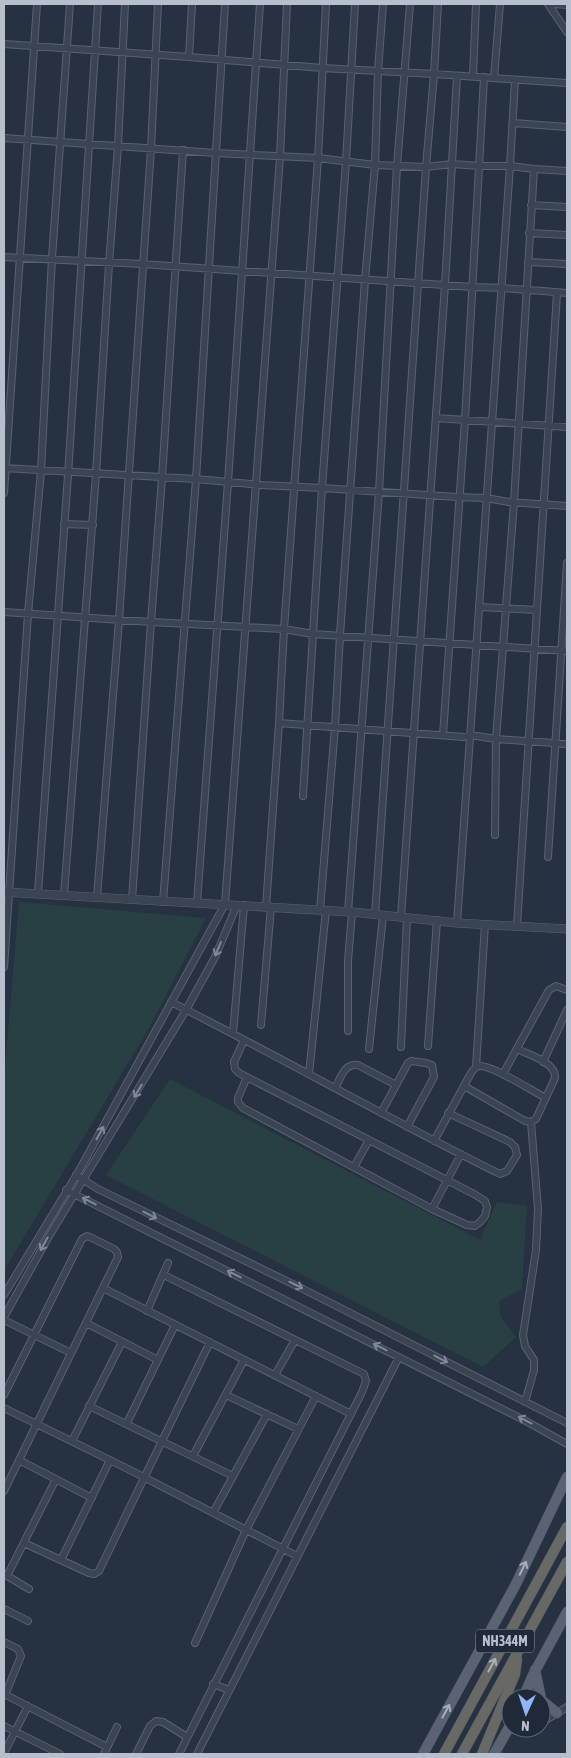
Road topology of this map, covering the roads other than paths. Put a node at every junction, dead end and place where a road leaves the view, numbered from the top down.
1 (37, 4) edge
2 (70, 4) edge
3 (98, 4) edge
4 (125, 4) edge
5 (158, 4) edge
6 (192, 4) edge
7 (225, 4) edge
8 (260, 4) edge
9 (287, 4) edge
10 (326, 4) edge
11 (355, 4) edge
12 (383, 4) edge
13 (410, 4) edge
14 (438, 4) edge
15 (476, 4) edge
16 (500, 4) edge
17 (548, 4) edge
18 (554, 4) edge
19 (567, 5) edge
20 (558, 19) junction
21 (567, 20) edge
22 (567, 32) edge
23 (4, 44) edge
24 (35, 46) junction
25 (68, 48) junction
26 (96, 50) junction
27 (122, 52) junction
28 (156, 54) junction
29 (189, 57) junction
30 (221, 60) junction
31 (256, 62) junction
32 (285, 65) junction
33 (322, 68) junction
34 (350, 70) junction
35 (378, 71) junction
36 (406, 72) junction
37 (434, 74) junction
38 (457, 76) junction
39 (473, 76) junction
40 (484, 77) junction
41 (494, 78) junction
42 (515, 80) junction
43 (567, 83) edge
44 (512, 123) junction
45 (567, 127) edge
46 (4, 138) edge
47 (29, 140) junction
48 (61, 143) junction
49 (90, 145) junction
50 (118, 146) junction
51 (151, 148) junction
52 (183, 150) junction
53 (215, 153) junction
54 (250, 155) junction
55 (280, 157) junction
56 (318, 158) junction
57 (346, 162) junction
58 (452, 164) junction
59 (375, 165) junction
60 (397, 166) junction
61 (480, 166) junction
62 (510, 166) junction
63 (426, 167) junction
64 (534, 169) junction
65 (567, 170) edge
66 (531, 205) junction
67 (567, 207) edge
68 (529, 233) junction
69 (567, 235) edge
70 (4, 257) edge
71 (19, 258) junction
72 (52, 258) junction
73 (80, 261) junction
74 (528, 262) junction
75 (109, 264) junction
76 (142, 264) junction
77 (567, 264) edge
78 (176, 267) junction
79 (210, 270) junction
80 (242, 272) junction
81 (270, 274) junction
82 (309, 277) junction
83 (337, 278) junction
84 (365, 280) junction
85 (391, 282) junction
86 (419, 284) junction
87 (445, 286) junction
88 (473, 287) junction
89 (501, 287) junction
90 (526, 291) junction
91 (557, 293) junction
92 (567, 293) edge
93 (436, 418) junction
94 (465, 420) junction
95 (492, 422) junction
96 (519, 424) junction
97 (548, 426) junction
98 (567, 427) edge
99 (5, 468) edge
100 (40, 471) junction
101 (68, 472) junction
102 (96, 474) junction
103 (128, 476) junction
104 (162, 478) junction
105 (196, 479) junction
106 (228, 482) junction
107 (255, 485) junction
108 (294, 486) junction
109 (322, 488) junction
110 (351, 490) junction
111 (379, 492) junction
112 (4, 493) edge
113 (405, 494) junction
114 (431, 496) junction
115 (459, 497) junction
116 (486, 498) junction
117 (514, 502) junction
118 (543, 504) junction
119 (567, 506) edge
120 (64, 524) junction
121 (92, 525) junction
122 (567, 562) edge
123 (479, 607) junction
124 (506, 608) junction
125 (537, 610) junction
126 (4, 612) edge
127 (28, 614) junction
128 (58, 616) junction
129 (86, 618) junction
130 (118, 620) junction
131 (150, 622) junction
132 (183, 624) junction
133 (218, 625) junction
134 (245, 627) junction
135 (284, 629) junction
136 (313, 634) junction
137 (340, 635) junction
138 (368, 637) junction
139 (395, 639) junction
140 (421, 641) junction
141 (448, 643) junction
142 (476, 646) junction
143 (502, 647) junction
144 (534, 649) junction
145 (564, 651) edge
146 (279, 723) junction
147 (307, 725) junction
148 (335, 727) junction
149 (362, 729) junction
150 (388, 731) junction
151 (414, 733) junction
152 (443, 735) junction
153 (470, 735) junction
154 (496, 739) junction
155 (528, 742) junction
156 (556, 744) junction
157 (567, 744) edge
158 (303, 796) dead end
159 (495, 835) dead end
160 (548, 857) dead end
161 (7, 892) edge
162 (38, 893) junction
163 (64, 895) junction
164 (97, 897) junction
165 (132, 900) junction
166 (163, 902) junction
167 (197, 903) junction
168 (225, 904) junction
169 (241, 905) junction
170 (268, 907) junction
171 (323, 910) junction
172 (350, 912) junction
173 (379, 915) junction
174 (404, 917) junction
175 (438, 920) junction
176 (457, 923) junction
177 (486, 924) junction
178 (517, 926) junction
179 (567, 929) edge
180 (4, 967) edge
181 (567, 990) edge
182 (172, 1002) junction
183 (186, 1010) junction
184 (567, 1010) edge
185 (261, 1025) dead end
186 (348, 1031) dead end
187 (233, 1034) junction
188 (244, 1040) junction
189 (428, 1046) dead end
190 (401, 1047) dead end
191 (517, 1048) junction
192 (369, 1049) dead end
193 (543, 1062) junction
194 (476, 1067) junction
195 (309, 1074) junction
196 (503, 1074) junction
197 (247, 1078) junction
198 (396, 1085) junction
199 (464, 1086) junction
200 (336, 1088) junction
201 (546, 1098) junction
202 (381, 1113) junction
203 (448, 1113) junction
204 (531, 1122) junction
205 (407, 1127) junction
206 (369, 1140) junction
207 (434, 1141) junction
208 (461, 1154) junction
209 (354, 1167) junction
210 (76, 1175) junction
211 (83, 1180) junction
212 (448, 1182) junction
213 (66, 1190) junction
214 (75, 1194) junction
215 (432, 1209) junction
216 (168, 1263) dead end
217 (164, 1275) junction
218 (103, 1288) junction
219 (4, 1295) edge
220 (148, 1311) junction
221 (4, 1318) edge
222 (86, 1323) junction
223 (175, 1325) junction
224 (34, 1335) junction
225 (295, 1340) junction
226 (122, 1342) junction
227 (210, 1342) junction
228 (71, 1353) junction
229 (399, 1357) junction
230 (158, 1360) junction
231 (244, 1360) junction
232 (275, 1376) junction
233 (4, 1395) edge
234 (226, 1395) junction
235 (316, 1396) junction
236 (525, 1402) junction
237 (89, 1406) junction
238 (4, 1408) edge
239 (267, 1414) junction
240 (351, 1414) junction
241 (127, 1423) junction
242 (567, 1423) edge
243 (36, 1424) junction
244 (298, 1430) junction
245 (72, 1441) junction
246 (162, 1441) junction
247 (567, 1444) edge
248 (193, 1456) junction
249 (19, 1460) junction
250 (110, 1460) junction
251 (233, 1476) junction
252 (144, 1477) junction
253 (567, 1477) edge
254 (56, 1479) junction
255 (4, 1491) edge
256 (92, 1498) junction
257 (213, 1513) junction
258 (567, 1527) edge
259 (246, 1530) junction
260 (24, 1543) junction
261 (283, 1547) junction
262 (297, 1556) junction
263 (61, 1560) junction
264 (567, 1562) edge
265 (6, 1575) edge
266 (29, 1589) dead end
267 (4, 1609) edge
268 (567, 1612) edge
269 (28, 1621) dead end
270 (4, 1642) edge
271 (195, 1643) dead end
272 (517, 1653) junction
273 (535, 1670) junction
274 (214, 1684) junction
275 (527, 1688) edge
276 (539, 1688) edge
277 (229, 1690) junction
278 (4, 1694) edge
279 (28, 1706) junction
280 (567, 1707) edge
281 (551, 1708) edge
282 (557, 1713) junction
283 (551, 1716) edge
284 (4, 1726) edge
285 (117, 1727) dead end
286 (15, 1732) junction
287 (187, 1737) junction
288 (503, 1738) edge
289 (107, 1747) junction
290 (4, 1753) edge
291 (60, 1754) edge
292 (104, 1754) edge
293 (136, 1754) edge
294 (179, 1754) edge
295 (197, 1754) edge
296 (423, 1754) edge
297 (444, 1754) edge
298 (462, 1754) edge
299 (482, 1754) edge
300 (494, 1754) edge

1 - 24 street
2 - 25 street
3 - 26 street
4 - 27 street
5 - 28 street
6 - 29 street
7 - 30 street
8 - 31 street
9 - 32 street
10 - 33 street
11 - 34 street
12 - 35 street
13 - 36 street
14 - 37 street
15 - 39 street
16 - 41 street
17 - 20 street
18 - 19 street
20 - 21 street
20 - 22 street
23 - 24 street
24 - 25 street
24 - 47 street
25 - 26 street
25 - 48 street
26 - 27 street
26 - 49 street
27 - 28 street
27 - 50 street
28 - 29 street
28 - 51 street
29 - 30 street
30 - 31 street
30 - 53 street
31 - 32 street
31 - 54 street
32 - 33 street
32 - 55 street
33 - 34 street
33 - 56 street
34 - 35 street
34 - 57 street
35 - 36 street
35 - 59 street
36 - 37 street
36 - 60 street
37 - 38 street
37 - 63 street
38 - 39 street
38 - 58 street
39 - 40 street
40 - 41 street
40 - 61 street
41 - 42 street
42 - 43 street
42 - 44 street
44 - 45 street
44 - 62 street
46 - 47 street
47 - 48 street
47 - 71 street
48 - 49 street
48 - 72 street
49 - 50 street
49 - 73 street
50 - 51 street
50 - 75 street
51 - 52 street
51 - 76 street
52 - 53 street
52 - 78 street
53 - 54 street
53 - 79 street
54 - 55 street
54 - 80 street
55 - 56 street
55 - 81 street
56 - 57 street
56 - 82 street
57 - 59 street
57 - 83 street
58 - 61 street
58 - 63 street
58 - 87 street
59 - 60 street
59 - 84 street
60 - 63 street
60 - 85 street
61 - 62 street
61 - 88 street
62 - 64 street
62 - 89 street
63 - 86 street
64 - 65 street
64 - 66 street
66 - 67 street
66 - 68 street
68 - 69 street
68 - 74 street
70 - 71 street
71 - 72 street
71 - 99 street
72 - 73 street
72 - 100 street
73 - 75 street
73 - 101 street
74 - 77 street
74 - 90 street
75 - 76 street
75 - 102 street
76 - 78 street
76 - 103 street
78 - 79 street
78 - 104 street
79 - 80 street
79 - 105 street
80 - 81 street
80 - 106 street
81 - 82 street
81 - 107 street
82 - 83 street
82 - 108 street
83 - 84 street
83 - 109 street
84 - 85 street
84 - 110 street
85 - 86 street
85 - 111 street
86 - 87 street
86 - 113 street
87 - 88 street
87 - 93 street
88 - 89 street
88 - 94 street
89 - 90 street
89 - 95 street
90 - 91 street
90 - 96 street
91 - 92 street
91 - 97 street
93 - 94 street
93 - 114 street
94 - 95 street
94 - 115 street
95 - 96 street
95 - 116 street
96 - 97 street
96 - 117 street
97 - 98 street
97 - 118 street
99 - 100 street
99 - 112 street
100 - 101 street
100 - 127 street
101 - 102 street
101 - 120 street
102 - 103 street
102 - 121 street
103 - 104 street
103 - 130 street
104 - 105 street
104 - 131 street
105 - 106 street
105 - 132 street
106 - 107 street
106 - 133 street
107 - 108 street
107 - 134 street
108 - 109 street
108 - 135 street
109 - 110 street
109 - 136 street
110 - 111 street
110 - 137 street
111 - 113 street
111 - 138 street
113 - 114 street
113 - 139 street
114 - 115 street
114 - 140 street
115 - 116 street
115 - 141 street
116 - 117 street
116 - 123 street
117 - 118 street
117 - 124 street
118 - 119 street
118 - 125 street
120 - 121 street
120 - 128 street
121 - 129 street
122 - 145 street
123 - 124 street
123 - 142 street
124 - 125 street
124 - 143 street
125 - 144 street
126 - 127 street
127 - 128 street
127 - 161 street
128 - 129 street
128 - 162 street
129 - 130 street
129 - 163 street
130 - 131 street
130 - 164 street
131 - 132 street
131 - 165 street
132 - 133 street
132 - 166 street
133 - 134 street
133 - 167 street
134 - 135 street
134 - 168 street
135 - 136 street
135 - 146 street
136 - 137 street
136 - 147 street
137 - 138 street
137 - 148 street
138 - 139 street
138 - 149 street
139 - 140 street
139 - 150 street
140 - 141 street
140 - 151 street
141 - 142 street
141 - 152 street
142 - 143 street
142 - 153 street
143 - 144 street
143 - 154 street
144 - 145 street
144 - 155 street
145 - 156 street
146 - 147 street
146 - 170 street
147 - 148 street
147 - 158 street
148 - 149 street
148 - 171 street
149 - 150 street
149 - 172 street
150 - 151 street
150 - 173 street
151 - 152 street
151 - 174 street
152 - 153 street
153 - 154 street
153 - 176 street
154 - 155 street
154 - 159 street
155 - 156 street
155 - 178 street
156 - 157 street
156 - 160 street
161 - 162 street
161 - 180 street
162 - 163 street
163 - 164 street
164 - 165 street
165 - 166 street
166 - 167 street
167 - 168 street
168 - 169 street
168 - 182 street
169 - 170 street
169 -> 183 street
169 - 187 street
170 - 171 street
170 - 185 street
171 - 172 street
171 - 195 street
172 - 173 street
172 - 186 street
173 - 174 street
173 - 192 street
174 - 175 street
174 - 190 street
175 - 176 street
175 - 189 street
176 - 177 street
177 - 178 street
177 - 194 street
178 - 179 street
181 - 191 street
182 - 183 street
210 -> 182 street
183 - 187 street
183 -> 211 street
184 - 193 street
187 - 188 street
188 - 195 street
188 - 197 street
191 - 193 street
191 - 196 street
193 - 201 street
194 - 196 street
194 - 199 street
195 - 200 street
196 - 201 street
197 - 206 street
197 - 209 street
198 - 200 street
198 - 202 street
198 - 205 street
199 - 203 street
199 - 204 street
200 - 202 street
201 - 204 street
202 - 205 street
203 - 207 street
203 - 208 street
204 - 236 street
205 - 207 street
206 - 209 street
206 - 212 street
207 - 208 street
208 - 212 street
209 - 215 street
210 - 211 street
210 - 213 street
211 - 214 street
211 -> 236 street
212 - 215 street
212 - 215 street
213 - 214 street
213 - 219 street
214 -> 221 street
229 -> 214 street
216 - 217 street
217 - 220 street
217 - 225 street
218 - 220 street
218 - 222 street
218 - 224 street
220 - 223 street
221 - 224 street
222 - 226 street
222 - 228 street
223 - 227 street
223 - 230 street
224 - 228 street
224 - 233 street
225 - 232 street
225 - 240 street
226 - 230 street
226 - 237 street
227 - 231 street
227 - 246 street
228 - 243 street
247 -> 229 street
229 - 262 street
230 - 241 street
231 - 232 street
231 - 234 street
232 - 235 street
234 - 239 street
234 - 248 street
235 - 240 street
235 - 244 street
236 - 242 street
237 - 241 street
237 - 245 street
238 - 243 street
239 - 244 street
239 - 251 street
240 - 261 street
241 - 246 street
243 - 245 street
243 - 249 street
244 - 259 street
245 - 250 street
246 - 248 street
246 - 252 street
248 - 251 street
249 - 254 street
249 - 255 street
250 - 252 street
250 - 256 street
251 - 257 street
252 - 257 street
252 - 263 street
296 -> 253 main road
254 - 256 street
254 - 260 street
256 - 263 street
257 - 259 street
297 -> 258 highway, NH344M
259 - 261 street
259 - 271 street
260 - 263 street
260 - 265 street
261 - 262 street
261 - 274 street
262 - 277 street
264 - 272 highway, NH344M
265 - 266 street
267 - 269 street
268 - 273 main road
270 - 278 street
272 - 298 highway, NH344M
272 - 299 highway
273 - 275 main road
273 - 276 main road
274 - 277 street
274 - 287 street
277 - 295 street
278 - 279 street
279 - 286 street
279 - 289 street
280 - 282 street
281 - 282 main road
282 - 283 street
284 - 286 street
285 - 289 street
286 - 290 street
286 - 291 street
287 - 293 street
287 - 294 street
288 - 300 main road
289 - 292 street

